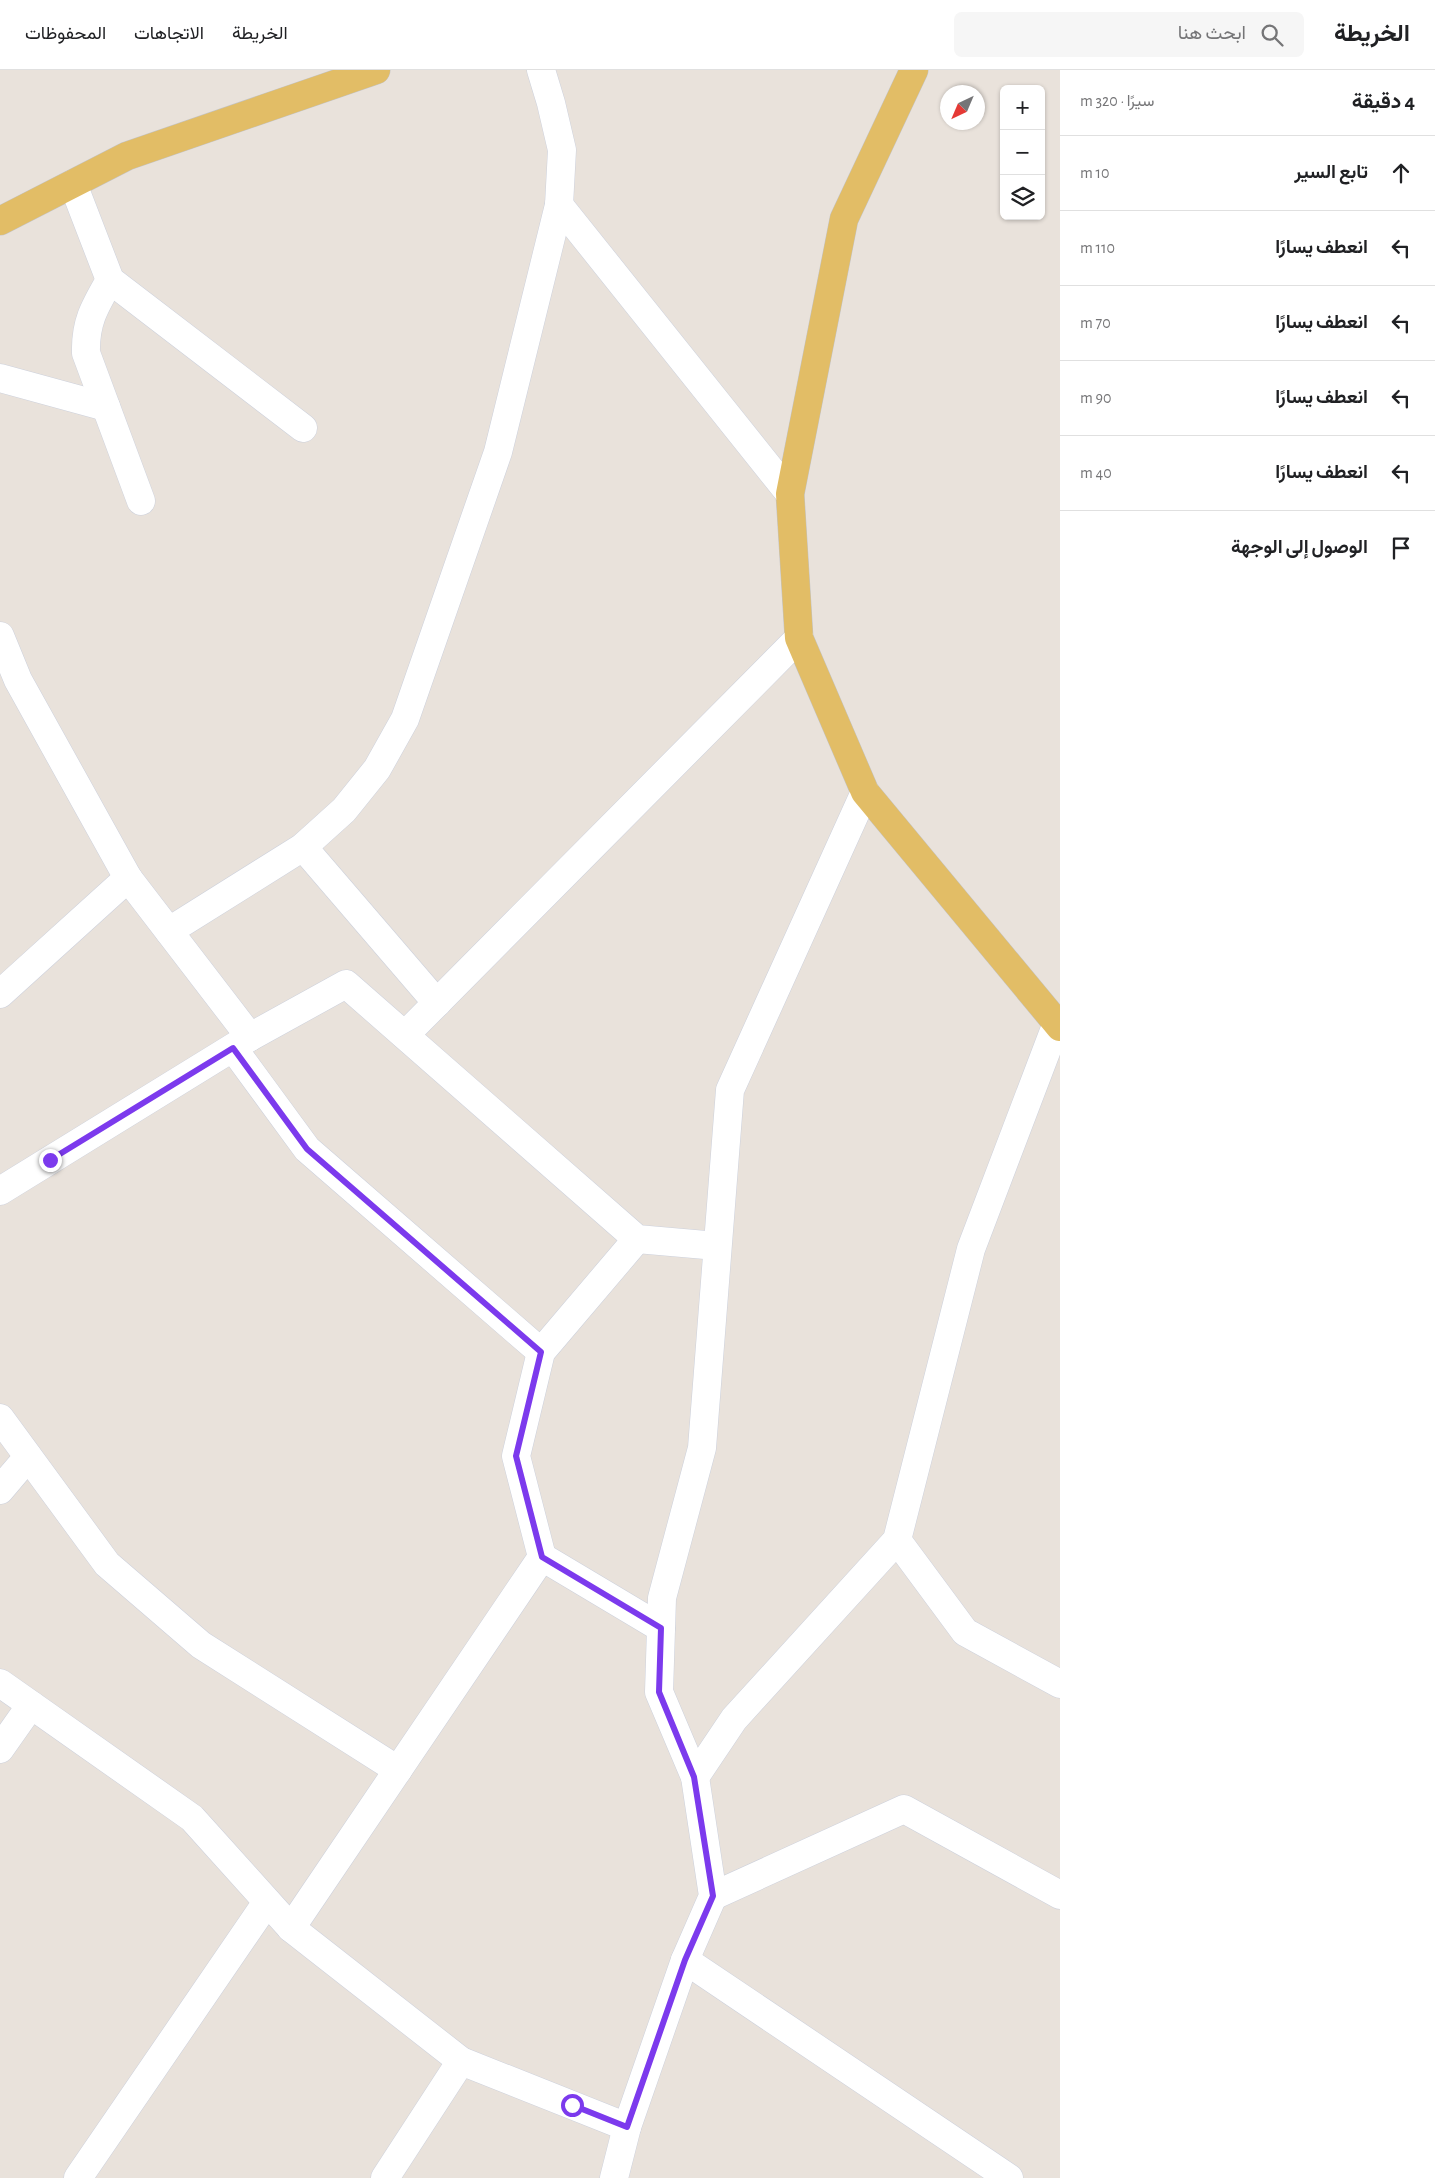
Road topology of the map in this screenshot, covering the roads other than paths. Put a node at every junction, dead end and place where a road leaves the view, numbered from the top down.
1 (376, 70) edge
2 (541, 70) edge
3 (914, 70) edge
4 (73, 184) junction
5 (559, 205) junction
6 (0, 221) edge
7 (110, 280) junction
8 (0, 378) edge
9 (106, 407) junction
10 (303, 428) dead end
11 (790, 494) junction
12 (141, 502) dead end
13 (0, 636) edge
14 (799, 638) junction
15 (865, 792) junction
16 (304, 847) junction
17 (128, 878) junction
18 (169, 931) junction
19 (0, 994) edge
20 (437, 1003) junction
21 (1058, 1025) edge
22 (405, 1035) junction
23 (242, 1042) junction
24 (0, 1191) edge
25 (637, 1239) junction
26 (718, 1246) junction
27 (541, 1352) junction
28 (0, 1418) edge
29 (28, 1457) junction
30 (0, 1490) edge
31 (897, 1540) junction
32 (542, 1557) junction
33 (661, 1628) junction
34 (0, 1683) edge
35 (1060, 1684) edge
36 (31, 1705) junction
37 (0, 1749) edge
38 (398, 1770) junction
39 (694, 1777) junction
40 (1060, 1895) edge
41 (713, 1896) junction
42 (268, 1902) junction
43 (291, 1928) junction
44 (685, 1960) junction
45 (460, 2061) junction
46 (627, 2127) junction
47 (78, 2178) edge
48 (385, 2178) edge
49 (614, 2178) edge
50 (1009, 2178) edge

1 - 4 main road
2 - 5 street
3 - 11 main road
4 - 6 main road
4 - 7 street
5 - 11 street
5 - 16 street
7 - 9 street
7 - 10 street
8 - 9 street
9 - 12 street
11 - 14 main road
13 - 17 street
14 - 15 main road
14 - 20 street
15 - 21 main road
15 - 26 street
16 - 18 street
16 - 20 street
17 - 18 street
17 - 19 street
18 - 23 street
20 - 22 street
21 - 31 street
22 - 23 street
22 - 25 street
23 - 24 street
23 - 27 street
25 - 26 street
25 - 27 street
26 - 33 street
27 - 32 street
28 - 29 street
29 - 30 street
29 - 38 street
31 - 35 street
31 - 39 street
32 - 33 street
32 - 38 street
33 - 39 street
34 - 36 street
36 - 37 street
36 - 42 street
38 - 43 street
39 - 41 street
40 - 41 street
41 - 44 street
42 - 43 street
42 - 47 street
43 - 45 street
44 - 46 street
44 - 50 street
45 - 46 street
45 - 48 street
46 - 49 street

